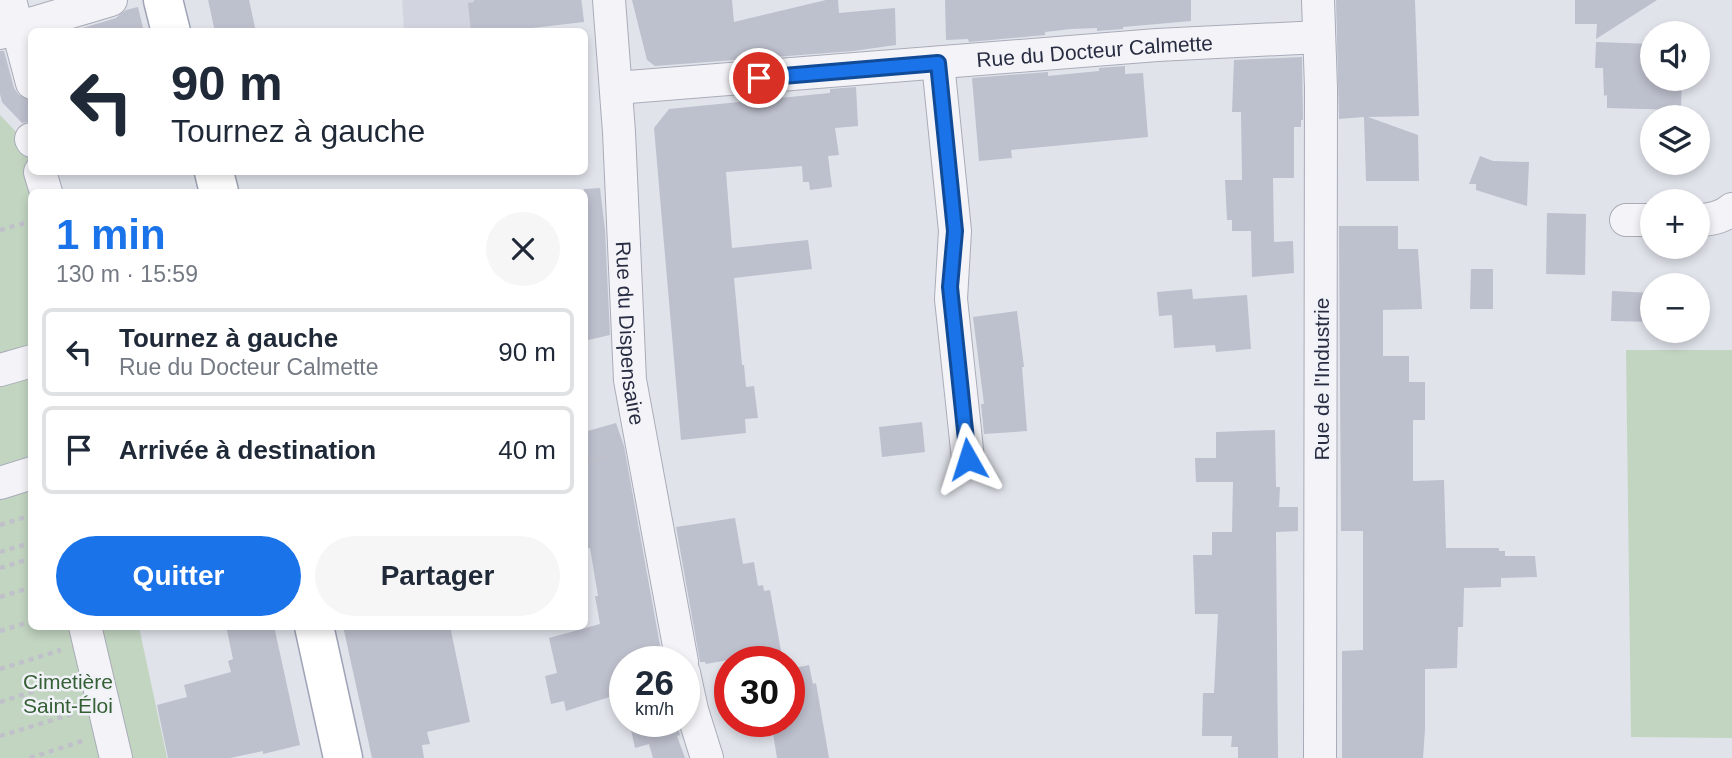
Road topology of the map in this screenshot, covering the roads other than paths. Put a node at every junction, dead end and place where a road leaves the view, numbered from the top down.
1 (111, 0) edge
2 (163, 0) edge
3 (190, 0) edge
4 (609, 0) edge
5 (1318, 0) edge
6 (9, 20) edge
7 (170, 28) edge
8 (194, 28) edge
9 (1319, 37) junction
10 (938, 63) junction
11 (28, 72) edge
12 (616, 88) junction
13 (28, 362) edge
14 (0, 370) edge
15 (968, 459) dead end
16 (28, 474) edge
17 (0, 483) edge
18 (315, 630) edge
19 (87, 634) edge
20 (679, 646) edge
21 (110, 732) edge
22 (700, 736) edge
23 (343, 758) edge
24 (707, 758) edge
25 (1320, 758) edge

1 - 6 street
2 - 7 main road
3 - 8 main road
4 - 12 street, Rue du Dispensaire
5 - 9 street, Rue de l'Industrie
6 - 11 street
9 - 10 street, Rue du Docteur Calmette
9 - 25 street, Rue de l'Industrie
10 - 12 street, Rue du Docteur Calmette
10 - 15 street
12 - 20 street, Rue du Dispensaire
13 - 14 street
16 - 17 street
18 - 23 main road
19 - 21 street
22 - 24 street

